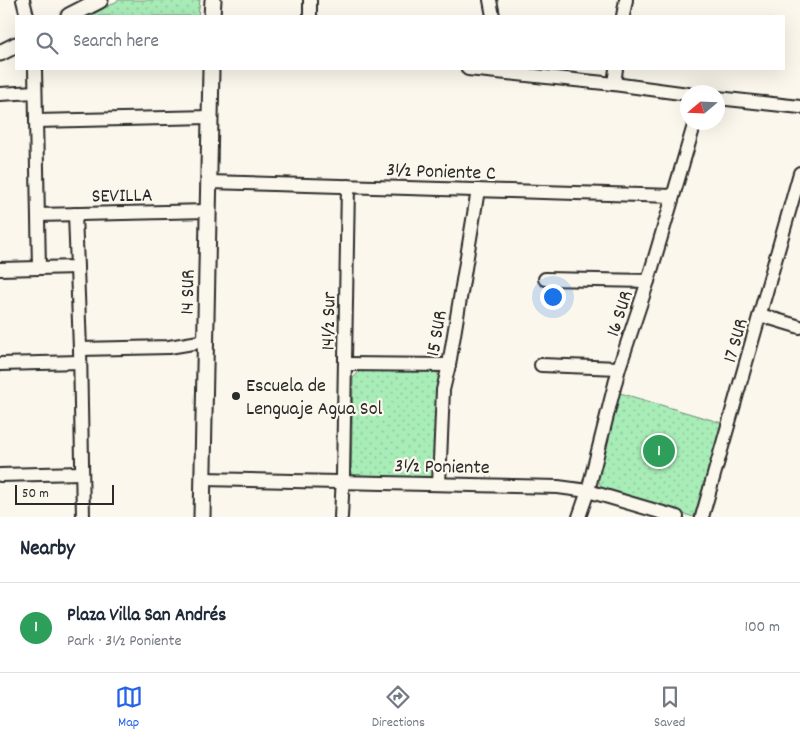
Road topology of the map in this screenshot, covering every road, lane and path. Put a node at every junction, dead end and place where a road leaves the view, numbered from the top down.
1 (23, 0) edge
2 (100, 0) edge
3 (213, 0) edge
4 (310, 0) edge
5 (490, 0) edge
6 (626, 0) edge
7 (27, 15) edge
8 (71, 15) edge
9 (212, 15) edge
10 (310, 15) edge
11 (493, 15) edge
12 (623, 15) edge
13 (15, 46) edge
14 (0, 53) edge
15 (35, 70) edge
16 (211, 70) edge
17 (502, 70) edge
18 (616, 70) edge
19 (614, 84) junction
20 (35, 92) junction
21 (680, 93) edge
22 (0, 94) edge
23 (725, 99) edge
24 (800, 106) edge
25 (210, 117) junction
26 (36, 121) junction
27 (693, 130) edge
28 (800, 174) edge
29 (209, 182) junction
30 (348, 186) junction
31 (478, 190) junction
32 (673, 196) junction
33 (208, 211) junction
34 (75, 214) junction
35 (38, 215) junction
36 (77, 267) junction
37 (0, 268) edge
38 (39, 268) junction
39 (545, 278) dead end
40 (648, 281) junction
41 (760, 315) junction
42 (800, 327) edge
43 (205, 341) junction
44 (80, 355) junction
45 (0, 364) edge
46 (345, 364) junction
47 (450, 365) junction
48 (541, 365) dead end
49 (620, 368) junction
50 (82, 473) junction
51 (0, 475) edge
52 (203, 479) junction
53 (342, 482) junction
54 (439, 484) junction
55 (588, 491) junction
56 (83, 517) edge
57 (202, 517) edge
58 (340, 517) edge
59 (579, 517) edge
60 (677, 517) edge
61 (702, 517) edge

1 - 7 street
2 - 8 street
3 - 9 street
4 - 10 street
5 - 11 street
6 - 12 street
13 - 14 street
15 - 20 street
16 - 25 street, 14 SUR
17 - 19 street
18 - 19 street
19 - 21 street
20 - 22 street
20 - 26 street
23 - 24 street
25 - 26 street
25 - 29 street, 14 SUR
26 - 35 street
27 - 32 street, 16 SUR
28 - 41 street, 17 SUR
29 - 30 street, 3½ Poniente C
29 - 33 street, 14 SUR
30 - 31 street, 3½ Poniente C
30 - 46 street, 14½ Sur
31 - 32 street, 3½ Poniente C
31 - 47 street, 15 SUR
32 - 40 street, 16 SUR
33 - 34 street, SEVILLA
33 - 43 street, 14 SUR
34 - 35 street, SEVILLA
34 - 36 street
35 - 38 street
36 - 38 street
36 - 44 street
37 - 38 street
39 - 40 street
40 - 49 street, 16 SUR
41 - 42 street
41 - 61 street, 17 SUR
43 - 44 street
43 - 52 street, 14 SUR
44 - 45 street
44 - 50 street
46 - 47 street
46 - 53 street, 14½ Sur
47 - 54 street, 15 SUR
48 - 49 street
49 - 55 street, 16 SUR
50 - 51 street
50 - 56 street
52 - 53 street, 3½ Poniente
52 - 57 street, 14 SUR
53 - 54 street, 3½ Poniente
53 - 58 street, 14½ Sur
54 - 55 street, 3½ Poniente
55 - 59 street, 16 SUR
55 - 60 street, 3½ Poniente

